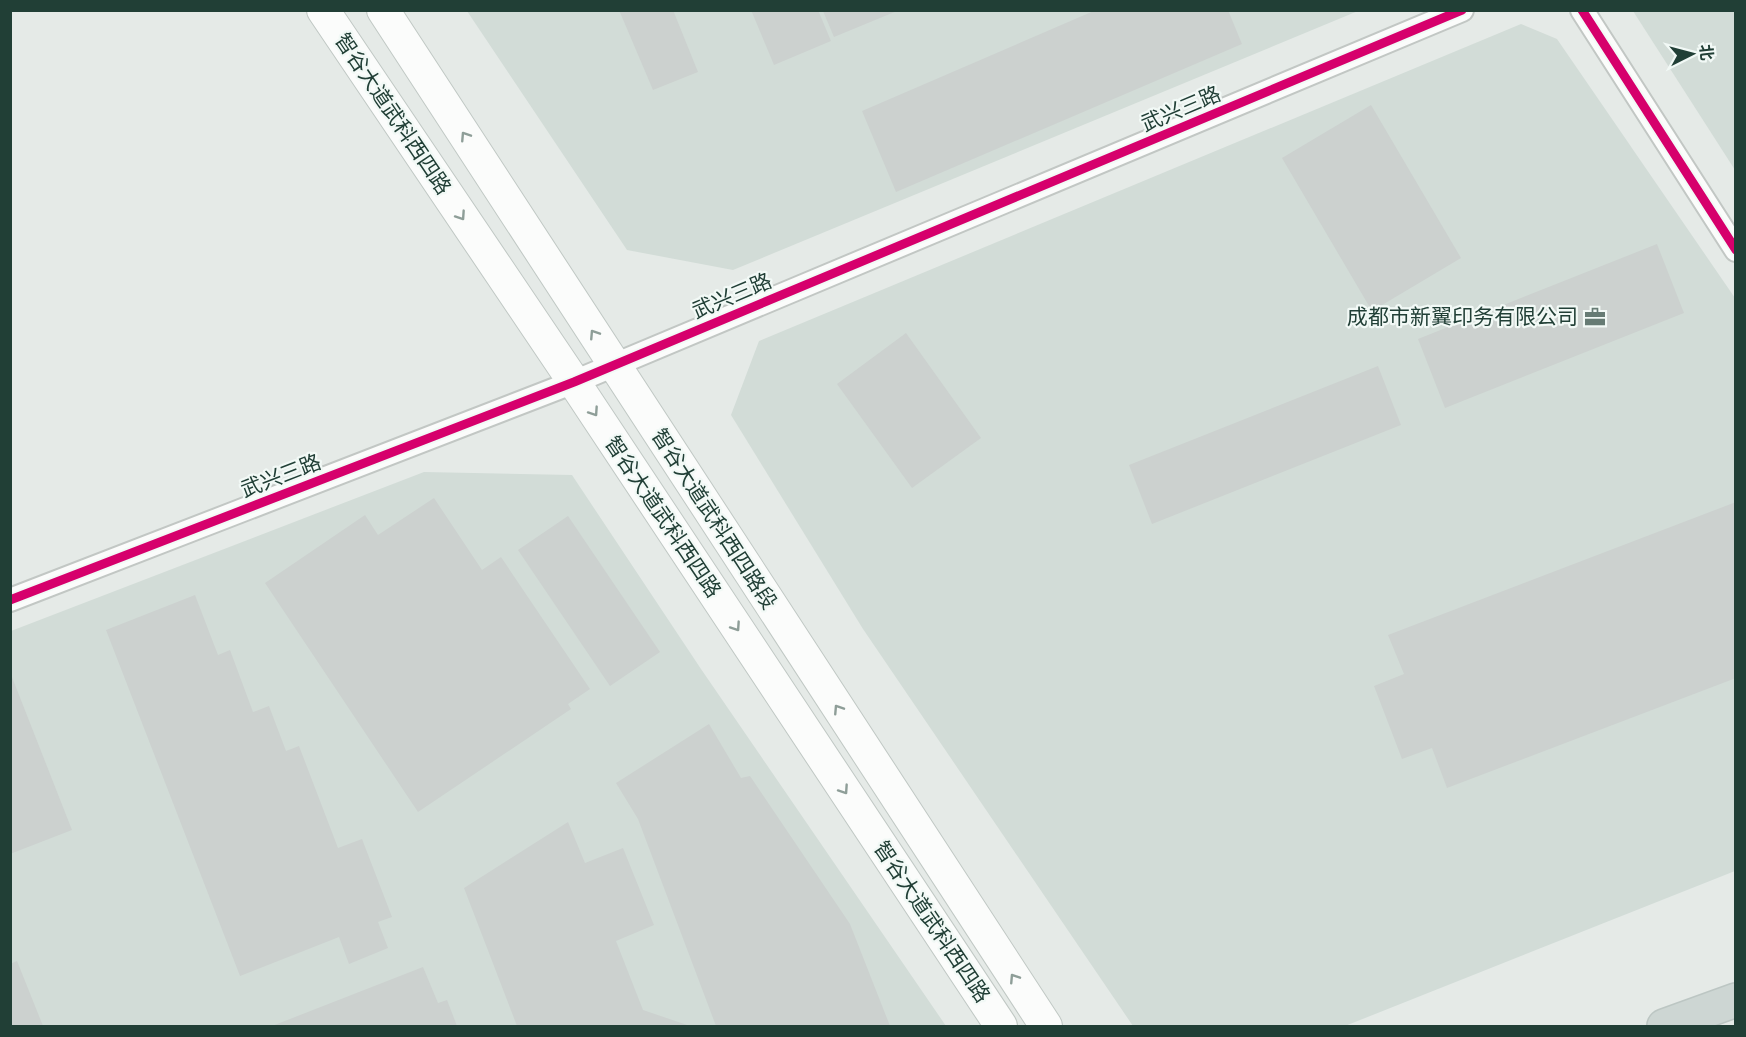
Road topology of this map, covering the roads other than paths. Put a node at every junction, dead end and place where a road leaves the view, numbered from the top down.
1 (323, 10) edge
2 (383, 10) edge
3 (1462, 10) edge
4 (1582, 10) edge
5 (1736, 250) edge
6 (614, 366) junction
7 (574, 382) junction
8 (10, 600) edge
9 (1736, 1000) edge
10 (1001, 1026) edge
11 (1046, 1026) edge
12 (1664, 1026) edge

1 -> 7 main road, 智谷大道武科西四路
6 -> 2 main road, 智谷大道武科西四路段
3 - 6 street, 武兴三路
4 - 5 street
6 - 7 street, 武兴三路
11 -> 6 main road, 智谷大道武科西四路段
7 - 8 street, 武兴三路
7 -> 10 main road, 智谷大道武科西四路
9 - 12 main road

